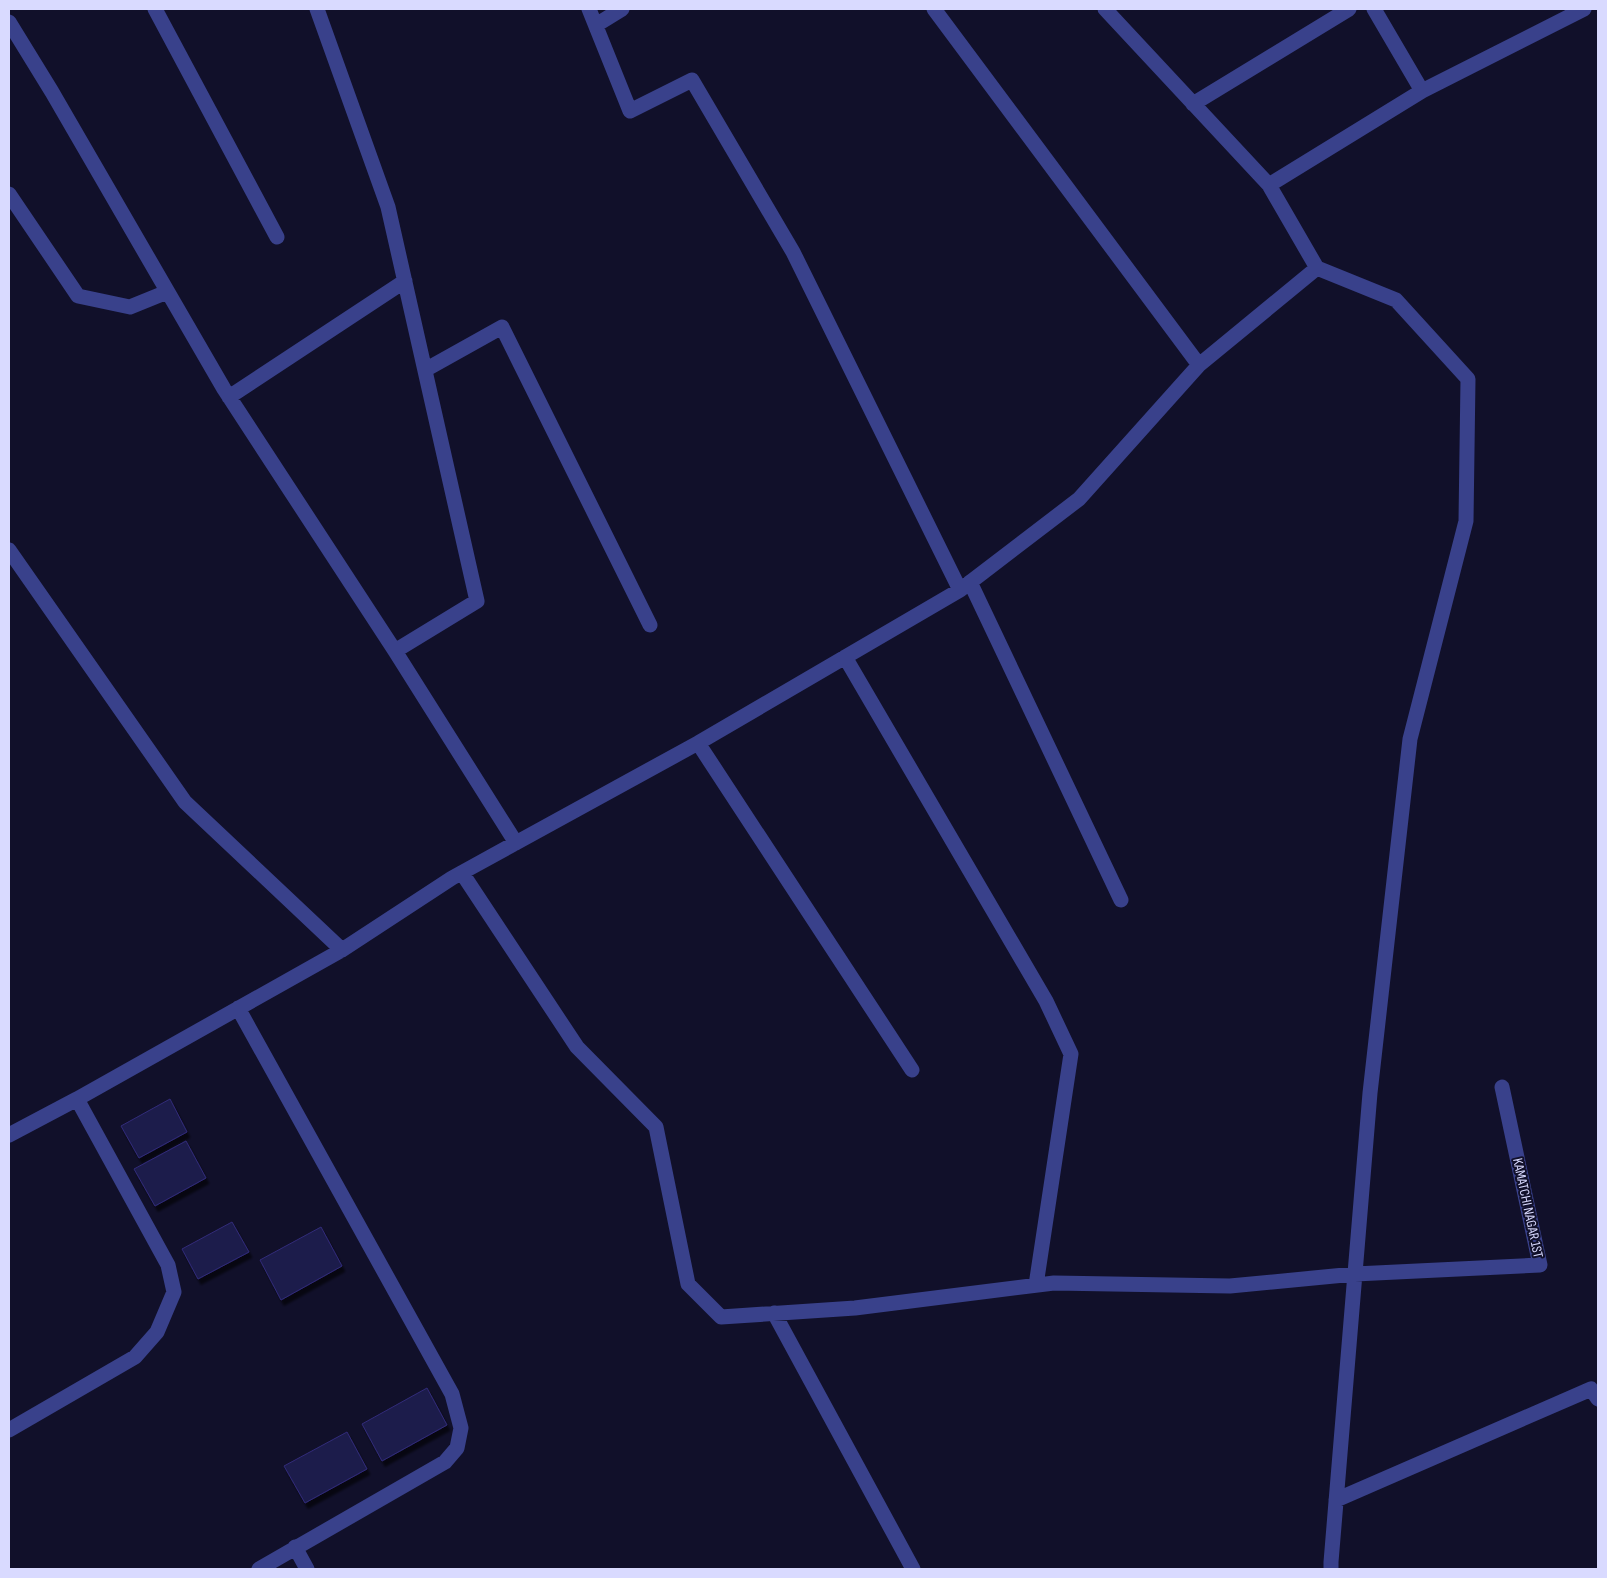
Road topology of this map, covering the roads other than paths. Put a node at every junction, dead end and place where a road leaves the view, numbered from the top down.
1 (155, 9) edge
2 (317, 9) edge
3 (590, 9) edge
4 (622, 9) edge
5 (934, 9) edge
6 (1105, 9) edge
7 (1349, 9) edge
8 (1374, 9) edge
9 (1584, 9) edge
10 (9, 22) edge
11 (596, 25) junction
12 (1422, 90) junction
13 (1193, 104) junction
14 (1269, 185) junction
15 (9, 194) edge
16 (277, 237) dead end
17 (1317, 268) junction
18 (405, 281) junction
19 (167, 292) junction
20 (1199, 365) junction
21 (425, 370) junction
22 (228, 397) junction
23 (9, 550) edge
24 (965, 586) junction
25 (650, 625) dead end
26 (395, 651) junction
27 (845, 657) junction
28 (698, 743) junction
29 (516, 843) junction
30 (462, 873) junction
31 (1121, 900) dead end
32 (342, 950) junction
33 (238, 1008) junction
34 (912, 1070) dead end
35 (1502, 1087) dead end
36 (77, 1099) junction
37 (9, 1135) edge
38 (1355, 1274) junction
39 (1036, 1285) junction
40 (774, 1313) junction
41 (1596, 1391) edge
42 (9, 1430) edge
43 (1336, 1500) junction
44 (295, 1547) junction
45 (259, 1569) edge
46 (307, 1569) edge
47 (913, 1569) edge
48 (1331, 1569) edge

1 - 16 street
2 - 18 street
3 - 11 street
4 - 11 street
5 - 20 street
6 - 13 street
7 - 13 street
8 - 12 street
9 - 12 street
10 - 19 street
11 - 24 street
12 - 14 street
13 - 14 street
14 - 17 street
15 - 19 street
17 - 20 street
17 - 38 street
18 - 21 street
18 - 22 street
19 - 22 street
20 - 24 street
21 - 25 street
21 - 26 street
22 - 26 street
23 - 32 street
24 - 27 street
24 - 31 street
26 - 29 street
27 - 28 street
27 - 39 street
28 - 29 street
28 - 34 street
29 - 30 street
30 - 32 street
30 - 40 street
32 - 33 street
33 - 36 street
33 - 44 street
35 - 38 street, KAMATCHI NAGAR 1ST
36 - 37 street
36 - 42 street
38 - 39 street
38 - 43 street
39 - 40 street
40 - 47 street
41 - 43 street
43 - 48 street
44 - 45 street
44 - 46 street

